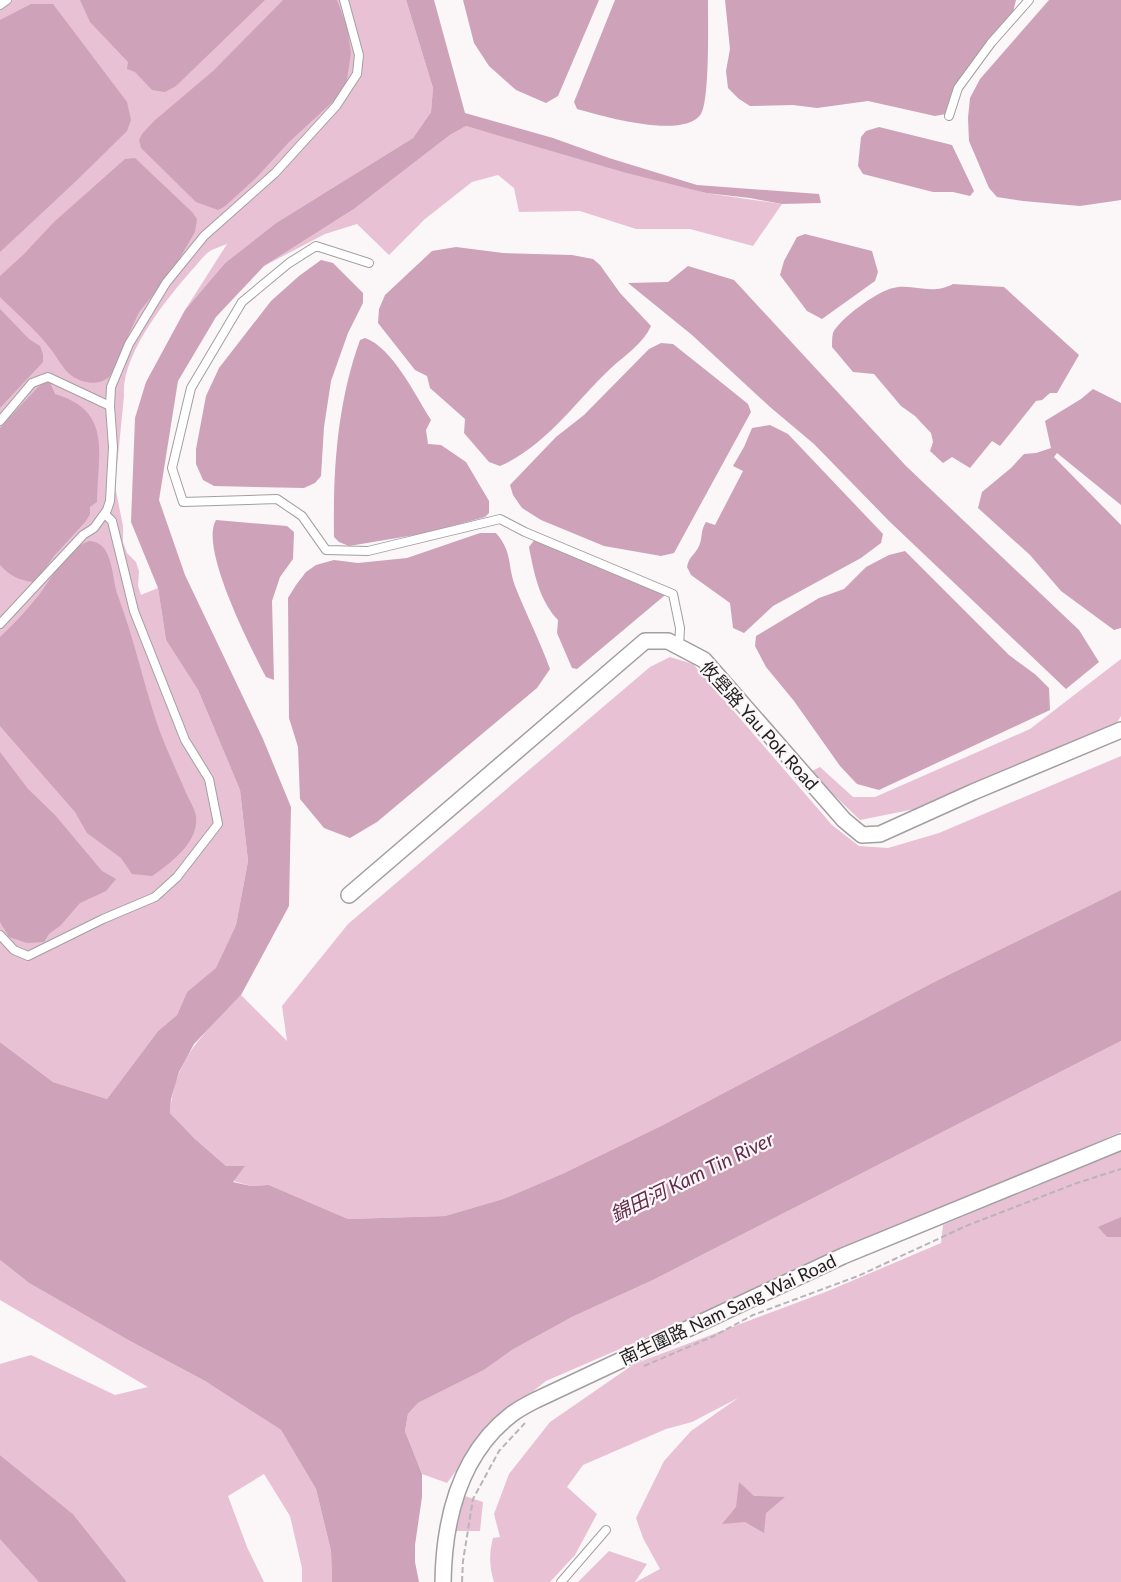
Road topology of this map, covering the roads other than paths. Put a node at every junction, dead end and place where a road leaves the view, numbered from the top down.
1 (7, 0) edge
2 (344, 0) edge
3 (1029, 0) edge
4 (0, 5) edge
5 (949, 116) dead end
6 (369, 263) dead end
7 (110, 406) junction
8 (0, 420) edge
9 (105, 514) junction
10 (0, 624) edge
11 (679, 647) junction
12 (1121, 730) edge
13 (349, 895) dead end
14 (0, 935) edge
15 (1121, 1142) edge
16 (606, 1530) dead end
17 (442, 1582) edge
18 (561, 1582) edge

1 - 4 lane
2 - 7 lane
3 - 5 lane
6 - 11 lane
7 - 8 lane
7 - 9 lane
9 - 10 lane
9 - 14 lane
11 - 12 street, 攸壆路 Yau Pok Road
11 - 13 street, 攸壆路 Yau Pok Road
15 - 17 street, 南生圍路 Nam Sang Wai Road
16 - 18 lane

